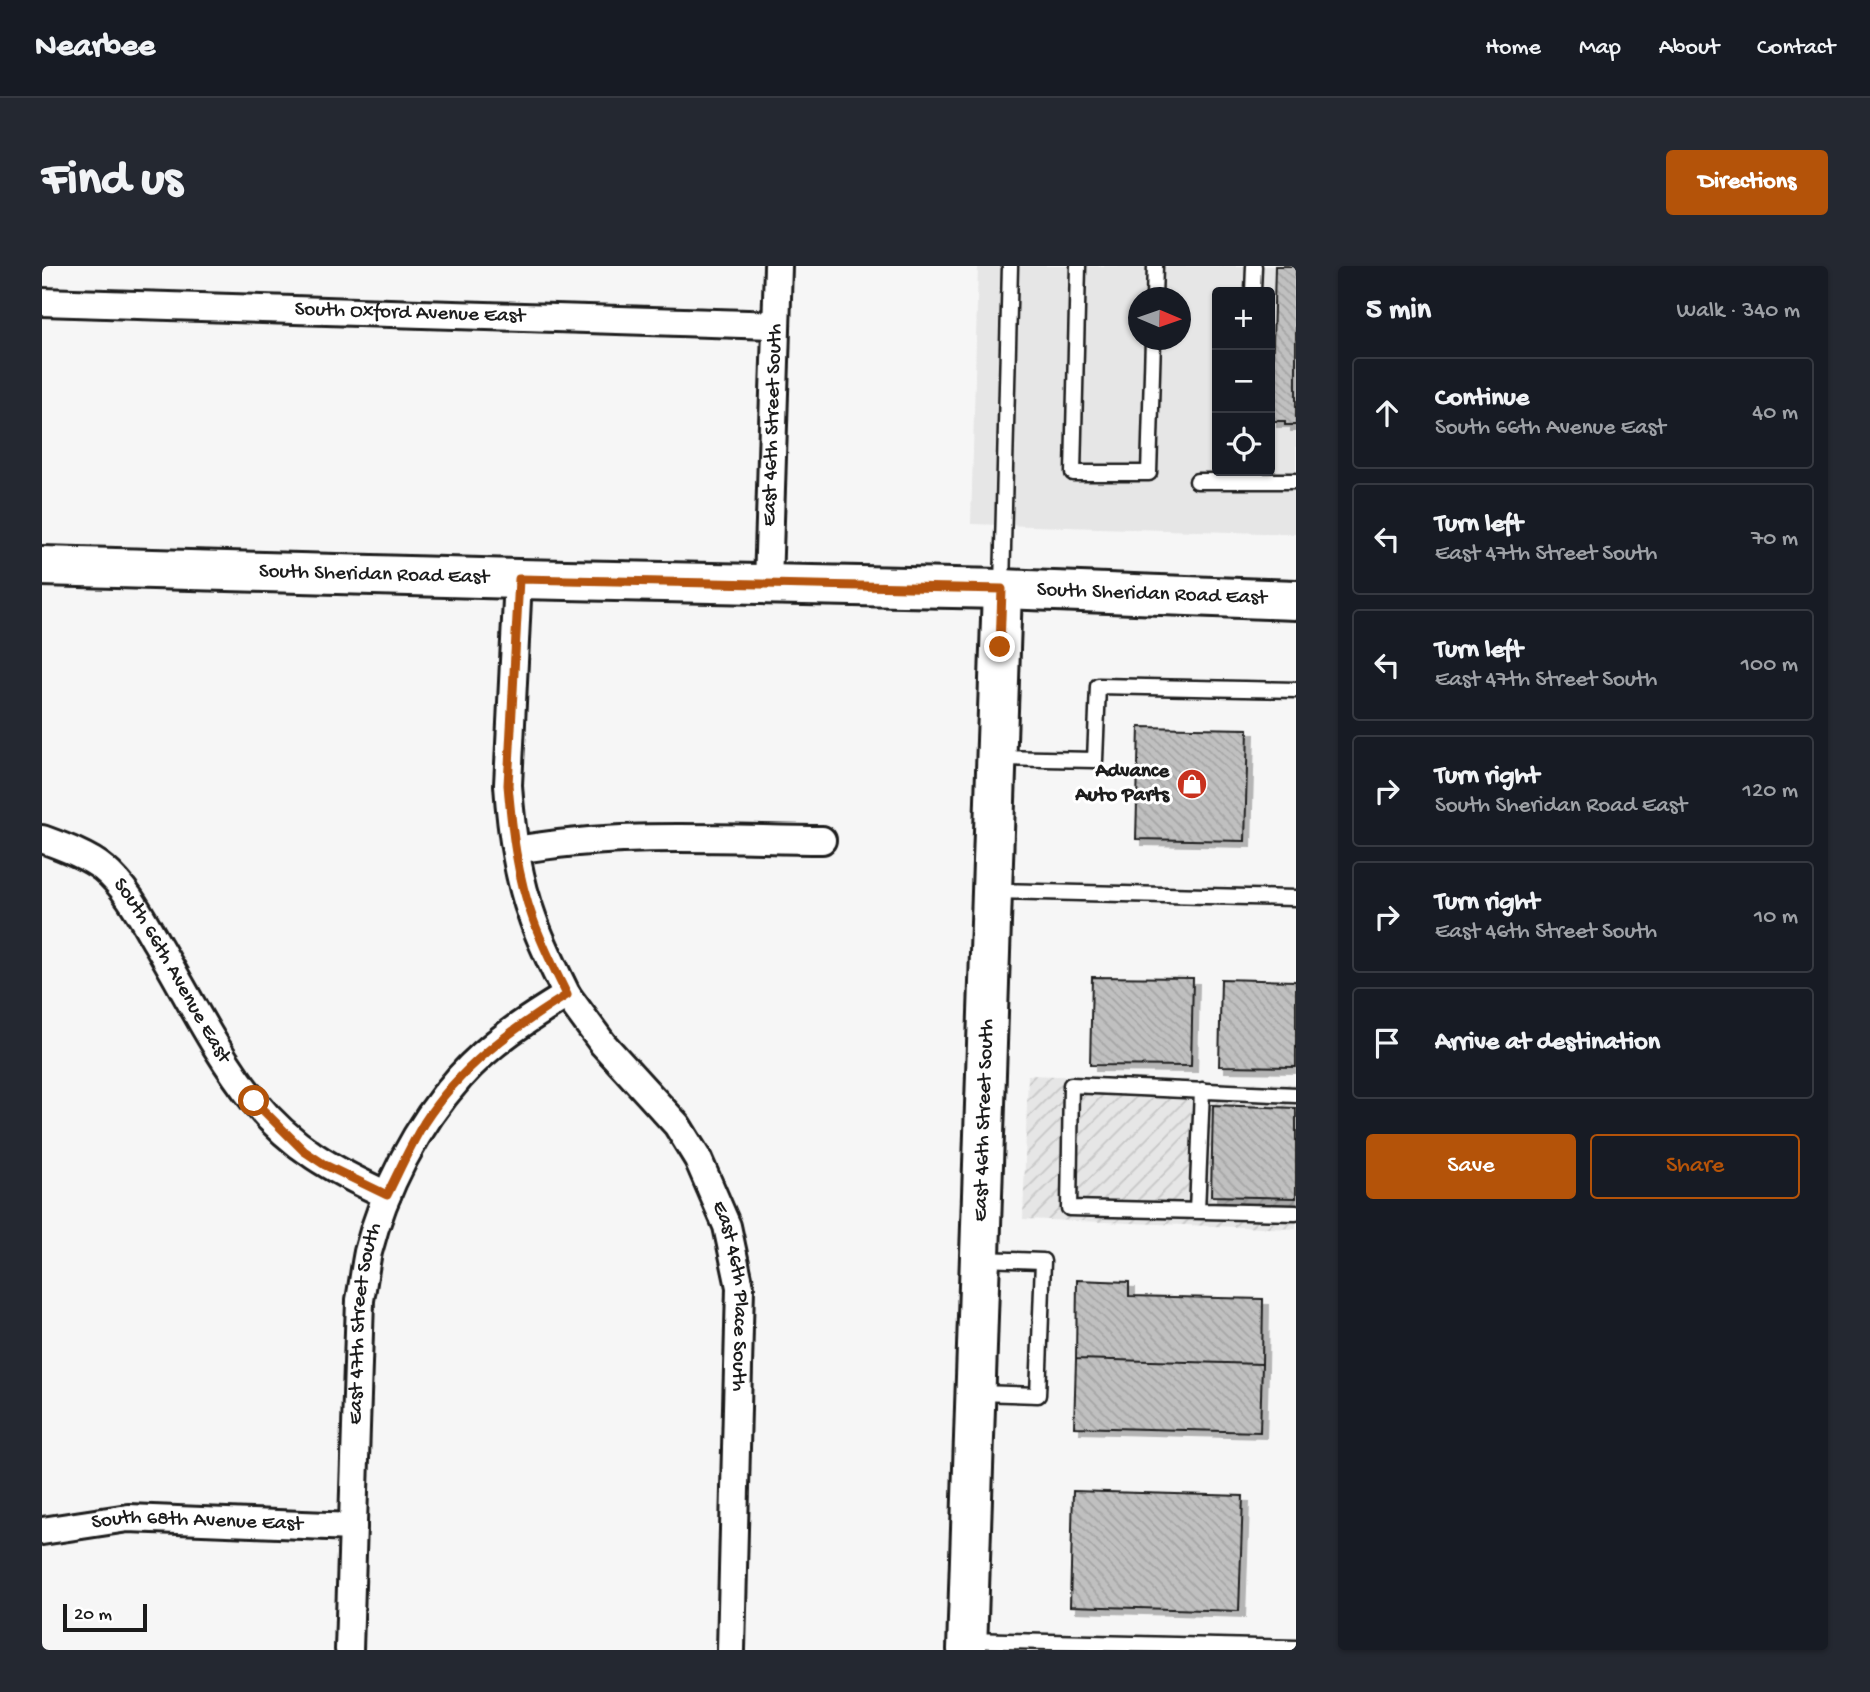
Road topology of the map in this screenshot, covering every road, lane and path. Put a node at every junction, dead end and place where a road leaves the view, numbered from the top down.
1 (778, 266) edge
2 (1010, 266) edge
3 (1078, 266) edge
4 (1155, 266) edge
5 (1254, 266) edge
6 (1154, 287) edge
7 (1253, 287) edge
8 (42, 302) edge
9 (775, 325) junction
10 (1153, 350) edge
11 (1247, 476) edge
12 (1198, 481) dead end
13 (1296, 481) edge
14 (42, 566) edge
15 (519, 579) junction
16 (768, 584) junction
17 (1002, 589) junction
18 (1296, 600) edge
19 (1296, 690) edge
20 (996, 758) junction
21 (42, 839) edge
22 (822, 840) dead end
23 (516, 850) junction
24 (991, 891) junction
25 (1296, 898) edge
26 (567, 995) junction
27 (1202, 1090) junction
28 (1296, 1095) edge
29 (387, 1195) junction
30 (1197, 1211) junction
31 (1296, 1213) edge
32 (980, 1259) junction
33 (975, 1393) junction
34 (353, 1527) junction
35 (42, 1531) edge
36 (967, 1645) edge
37 (1296, 1648) edge
38 (349, 1650) edge
39 (731, 1650) edge

1 - 9 street, East 46th Street South
2 - 17 lane
3 - 10 lane
4 - 6 lane
5 - 7 lane
8 - 9 street, South Oxford Avenue East
9 - 16 street, East 46th Street South
11 - 12 lane
11 - 13 lane
14 - 15 main road, South Sheridan Road East
15 - 16 main road, South Sheridan Road East
15 - 23 street
16 - 17 main road, South Sheridan Road East
17 - 18 main road, South Sheridan Road East
17 - 20 main road, East 46th Street South
19 - 20 lane
20 - 24 main road, East 46th Street South
21 - 29 street, South 66th Avenue East
22 - 23 street
23 - 26 street
24 - 25 lane
24 - 32 main road, East 46th Street South
26 - 29 street, East 47th Street South
26 - 39 street, East 46th Place South
27 - 28 lane
27 - 30 lane
27 - 30 lane
29 - 34 street, East 47th Street South
30 - 31 lane
32 - 33 main road, East 46th Street South
32 - 33 lane
33 - 36 main road, East 46th Street South
34 - 35 street, South 68th Avenue East
34 - 38 street, East 47th Street South
36 - 37 lane

